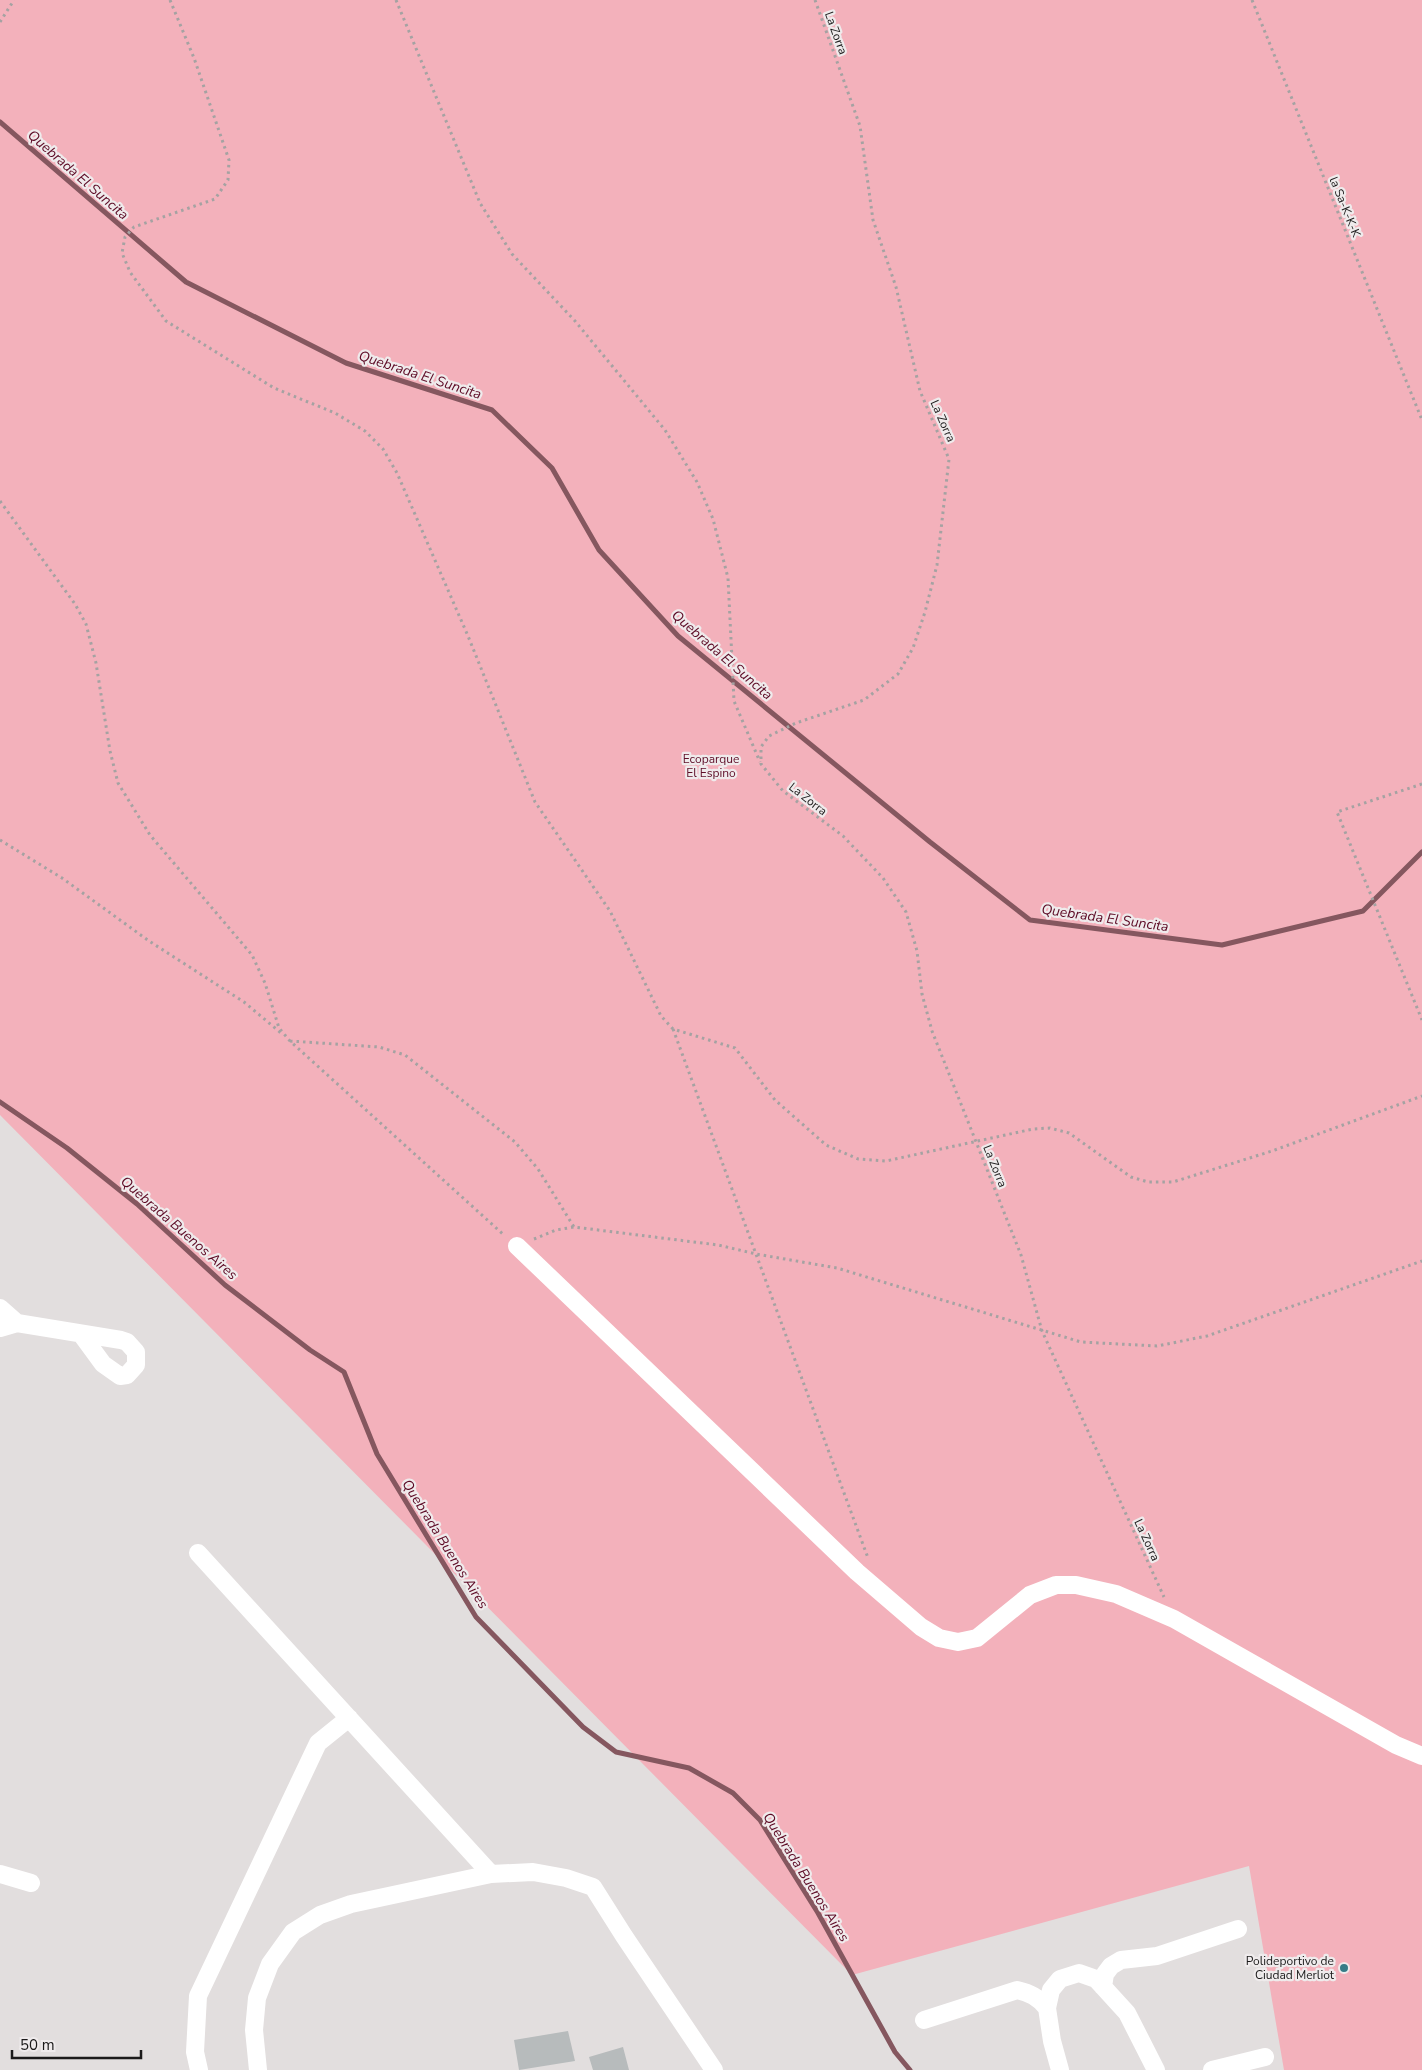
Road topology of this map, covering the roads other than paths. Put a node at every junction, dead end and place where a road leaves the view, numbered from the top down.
1 (516, 1246) road end
2 (0, 1308) edge
3 (17, 1323) junction
4 (0, 1328) edge
5 (81, 1334) dead end
6 (198, 1553) dead end
7 (349, 1718) junction
8 (1422, 1756) edge
9 (0, 1874) edge
10 (491, 1874) junction
11 (31, 1883) dead end
12 (1238, 1929) dead end
13 (1104, 1987) junction
14 (1046, 2008) junction
15 (924, 2020) dead end
16 (1265, 2057) dead end
17 (199, 2070) edge
18 (258, 2070) edge
19 (714, 2070) edge
20 (1060, 2070) edge
21 (1156, 2070) edge
22 (1212, 2070) edge

1 - 8 street
2 - 3 street
3 - 4 street
3 - 5 street
6 - 7 street
7 - 10 street
7 - 17 street
9 - 11 street
10 - 18 street
10 - 19 street
12 - 13 street
13 - 14 street
13 - 21 street
14 - 15 street
14 - 20 street
16 - 22 street

